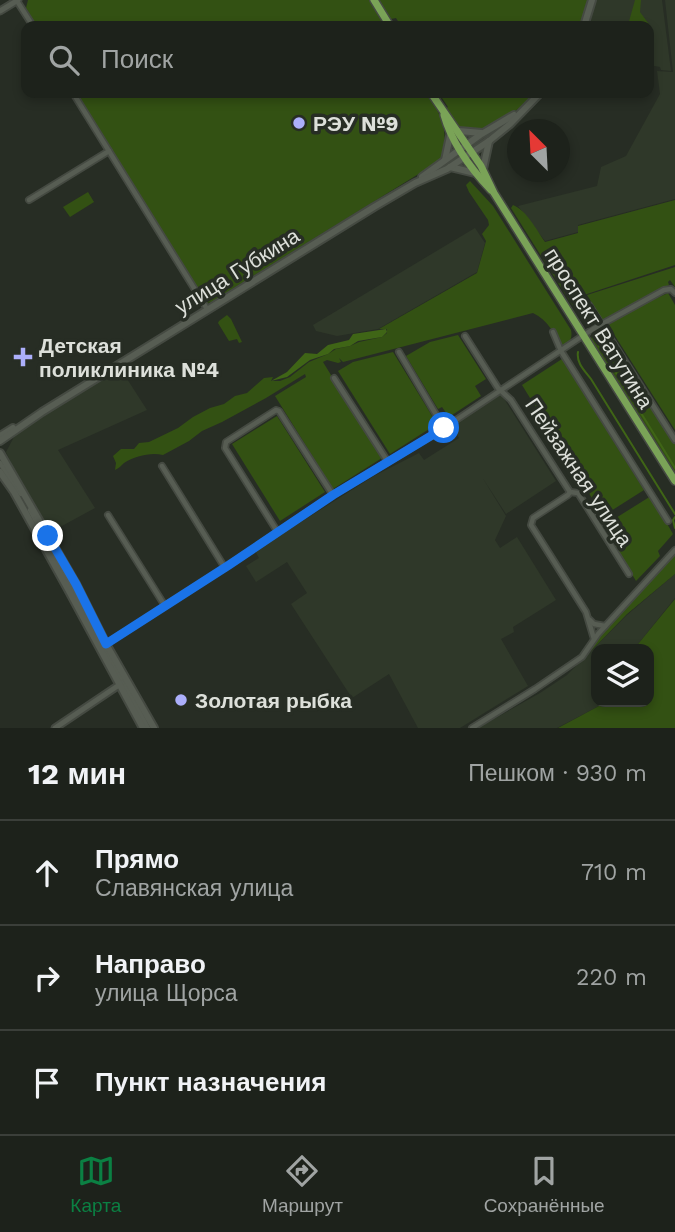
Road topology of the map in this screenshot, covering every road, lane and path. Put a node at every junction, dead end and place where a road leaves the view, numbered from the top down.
1 (18, 0) edge
2 (374, 0) edge
3 (592, 0) edge
4 (0, 11) edge
5 (30, 21) edge
6 (387, 21) edge
7 (586, 21) edge
8 (76, 98) edge
9 (434, 98) edge
10 (535, 98) edge
11 (530, 104) junction
12 (443, 113) junction
13 (459, 132) junction
14 (482, 134) junction
15 (451, 137) junction
16 (488, 142) junction
17 (109, 151) junction
18 (466, 151) junction
19 (447, 159) junction
20 (451, 166) junction
21 (482, 167) junction
22 (474, 172) junction
23 (487, 182) junction
24 (415, 183) junction
25 (29, 200) dead end
26 (674, 292) edge
27 (589, 305) dead end
28 (207, 309) junction
29 (601, 325) junction
30 (553, 332) dead end
31 (465, 336) dead end
32 (583, 337) junction
33 (561, 351) junction
34 (399, 352) dead end
35 (334, 378) dead end
36 (501, 390) junction
37 (444, 428) junction
38 (2, 438) edge
39 (675, 440) edge
40 (0, 453) edge
41 (388, 462) junction
42 (162, 466) dead end
43 (2, 467) edge
44 (675, 481) edge
45 (570, 492) junction
46 (333, 495) junction
47 (108, 515) dead end
48 (668, 521) dead end
49 (277, 531) junction
50 (675, 550) edge
51 (225, 568) junction
52 (629, 574) dead end
53 (165, 606) junction
54 (589, 620) junction
55 (606, 626) junction
56 (594, 639) junction
57 (102, 644) junction
58 (124, 684) junction
59 (55, 728) edge
60 (143, 728) edge
61 (148, 728) edge
62 (154, 728) edge
63 (472, 728) edge

1 - 4 street
1 - 5 street
2 - 6 main road
3 - 7 main road
8 - 17 street
9 - 12 main road, проспект Ватутина
10 - 11 main road, улица Губкина
11 - 14 main road, улица Губкина
11 - 16 main road, улица Губкина
12 - 13 main road, проспект Ватутина
12 - 15 main road, проспект Ватутина
13 - 14 main road
13 - 15 main road
13 - 18 main road, проспект Ватутина
14 - 16 main road
14 - 18 main road, улица Губкина
15 - 18 main road, проспект Ватутина
15 - 19 main road
16 - 18 main road, улица Губкина
16 - 21 main road
17 - 25 street
17 - 28 street
18 - 19 main road, улица Губкина
18 - 20 main road, улица Губкина
18 - 21 main road, проспект Ватутина
18 - 22 main road, проспект Ватутина
19 - 20 main road
19 - 24 main road, улица Губкина
20 - 22 main road
20 - 24 main road, улица Губкина
21 - 22 main road
21 - 23 main road, проспект Ватутина
22 - 23 main road, проспект Ватутина
23 - 32 main road, проспект Ватутина
24 - 28 main road, улица Губкина
26 - 29 street
27 - 29 street
28 - 38 main road, улица Губкина
29 - 32 street
29 - 39 street
30 - 33 street
31 - 36 street, Пейзажная улица
32 - 33 street
32 - 44 main road, проспект Ватутина
33 - 36 street
33 - 48 street
34 - 37 street
35 - 41 street
36 - 37 street
36 - 45 street, Пейзажная улица
37 - 41 street
38 - 43 main road
40 - 43 main road
41 - 46 street
42 - 51 street
43 - 57 street
43 - 57 main road
45 - 52 street, Пейзажная улица
45 - 54 street
46 - 49 street
46 - 49 street
47 - 53 street
49 - 51 street
50 - 55 street
51 - 53 street
53 - 57 street
54 - 55 street
54 - 56 street
55 - 56 street
56 - 63 street
57 - 58 main road
57 - 58 main road
58 - 59 street
58 - 60 main road
58 - 61 street
58 - 62 main road

